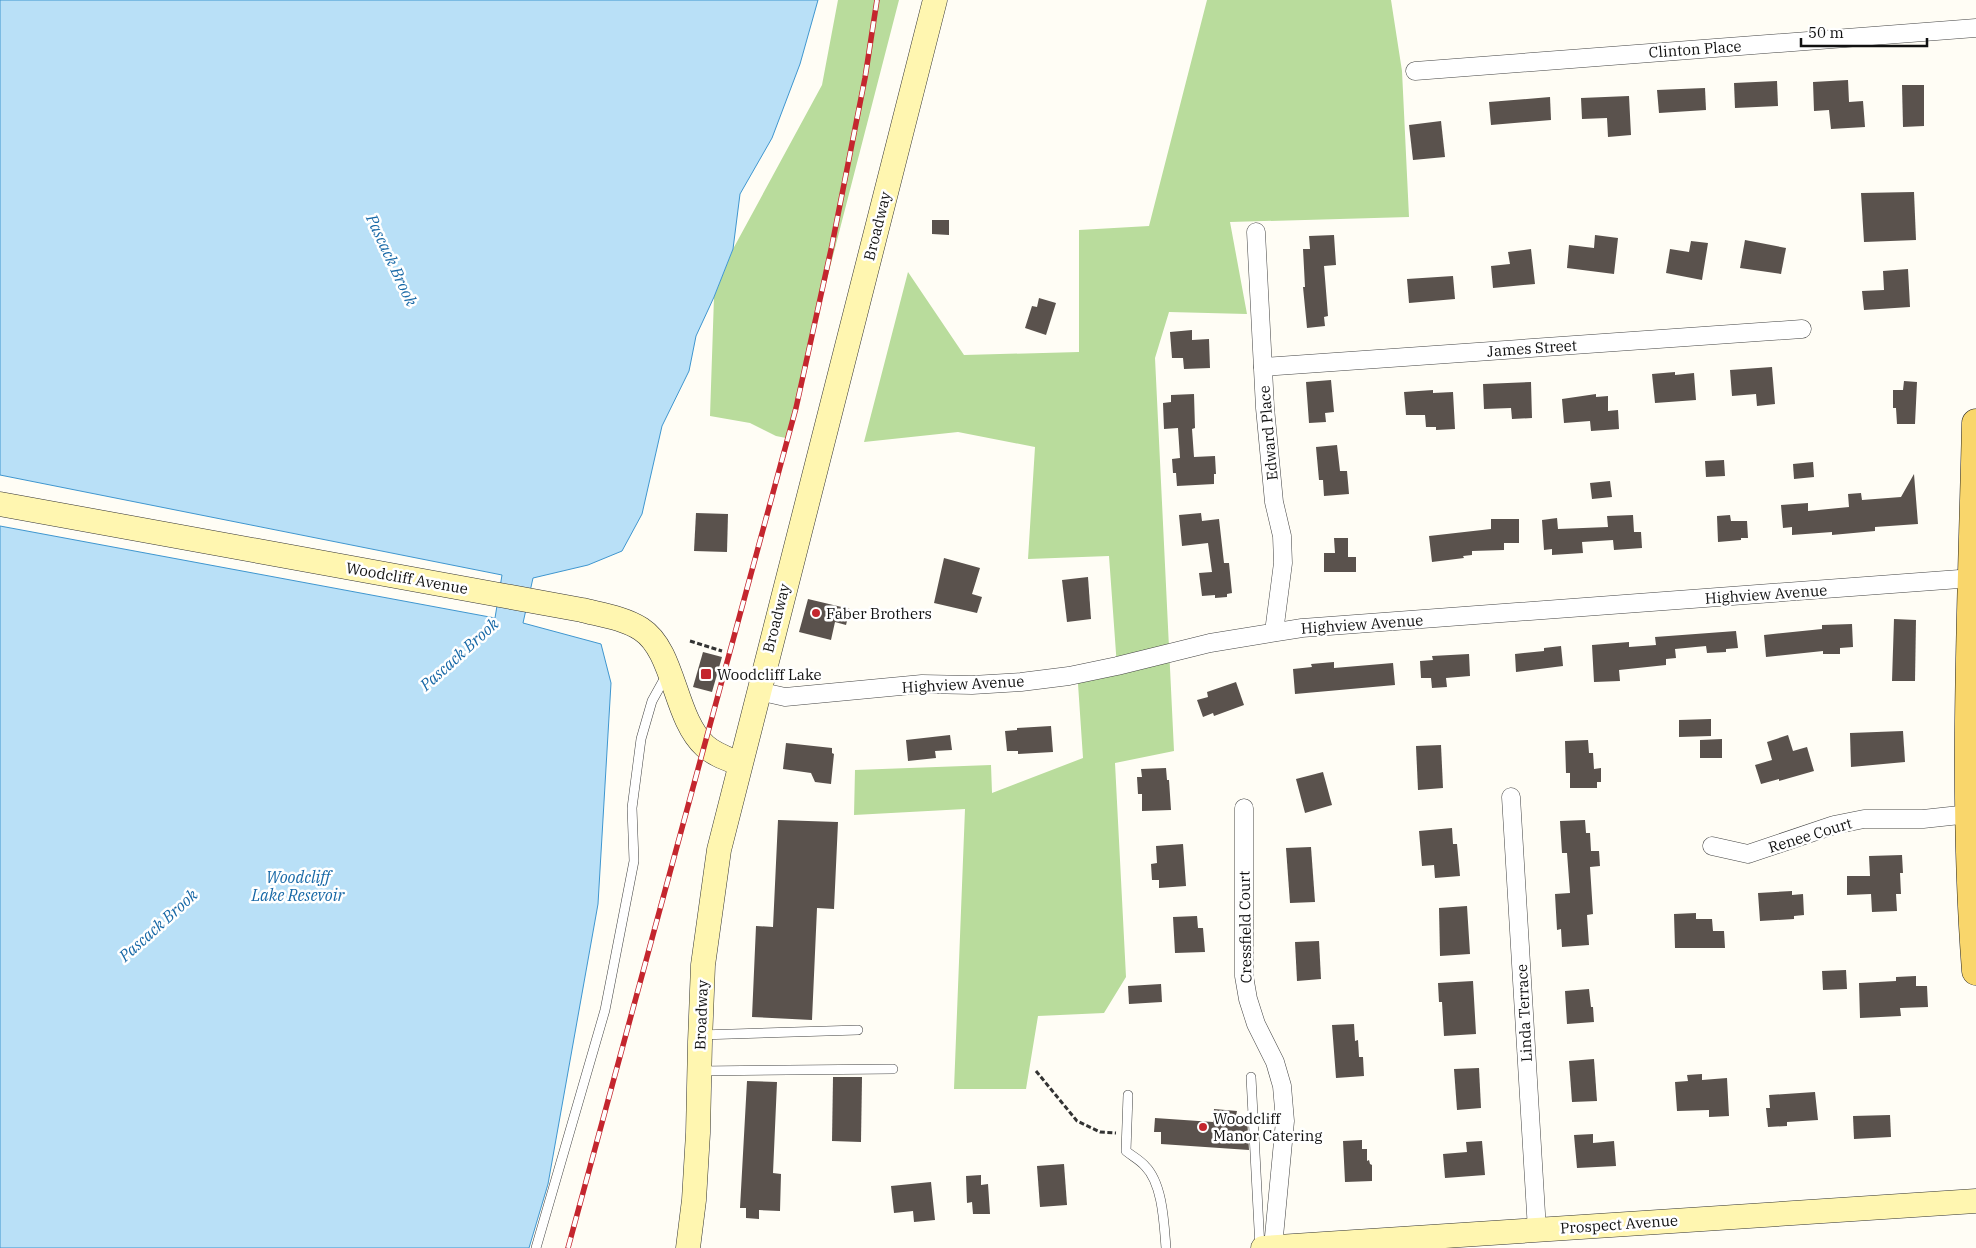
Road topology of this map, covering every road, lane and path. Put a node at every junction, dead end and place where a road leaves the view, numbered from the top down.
1 (935, 0) edge
2 (1976, 28) edge
3 (1415, 71) dead end
4 (1256, 232) dead end
5 (1802, 329) dead end
6 (1263, 367) junction
7 (1976, 423) edge
8 (0, 504) edge
9 (1974, 587) edge
10 (1274, 632) junction
11 (690, 641) dead end
12 (722, 651) dead end
13 (668, 672) junction
14 (758, 691) junction
15 (740, 764) junction
16 (1511, 797) dead end
17 (1244, 808) dead end
18 (1970, 814) junction
19 (1712, 846) dead end
20 (1974, 907) edge
21 (1976, 971) edge
22 (858, 1030) dead end
23 (700, 1035) junction
24 (893, 1069) dead end
25 (699, 1071) junction
26 (1036, 1071) dead end
27 (1251, 1077) dead end
28 (1128, 1094) dead end
29 (1126, 1133) junction
30 (1976, 1201) edge
31 (1537, 1230) junction
32 (536, 1248) edge
33 (688, 1248) edge
34 (1166, 1248) edge
35 (1265, 1248) edge

1 - 14 main road, Broadway
2 - 3 street, Clinton Place
4 - 6 street, Edward Place
5 - 6 street, James Street
6 - 10 street, Edward Place
7 - 9 main road
8 - 13 main road, Woodcliff Avenue
9 - 10 street, Highview Avenue
9 - 18 main road
10 - 14 street, Highview Avenue
11 - 12 path
13 - 15 main road, Woodcliff Avenue
13 - 32 lane
14 - 15 main road, Broadway
15 - 23 main road, Broadway
16 - 31 street, Linda Terrace
17 - 35 street, Cressfield Court
18 - 19 street, Renee Court
18 - 20 main road
20 - 21 main road
22 - 23 lane
23 - 25 main road, Broadway
24 - 25 lane
25 - 33 main road, Broadway
26 - 29 path
27 - 35 lane
28 - 29 lane
29 - 34 lane
30 - 31 main road, Prospect Avenue
31 - 35 main road, Prospect Avenue

